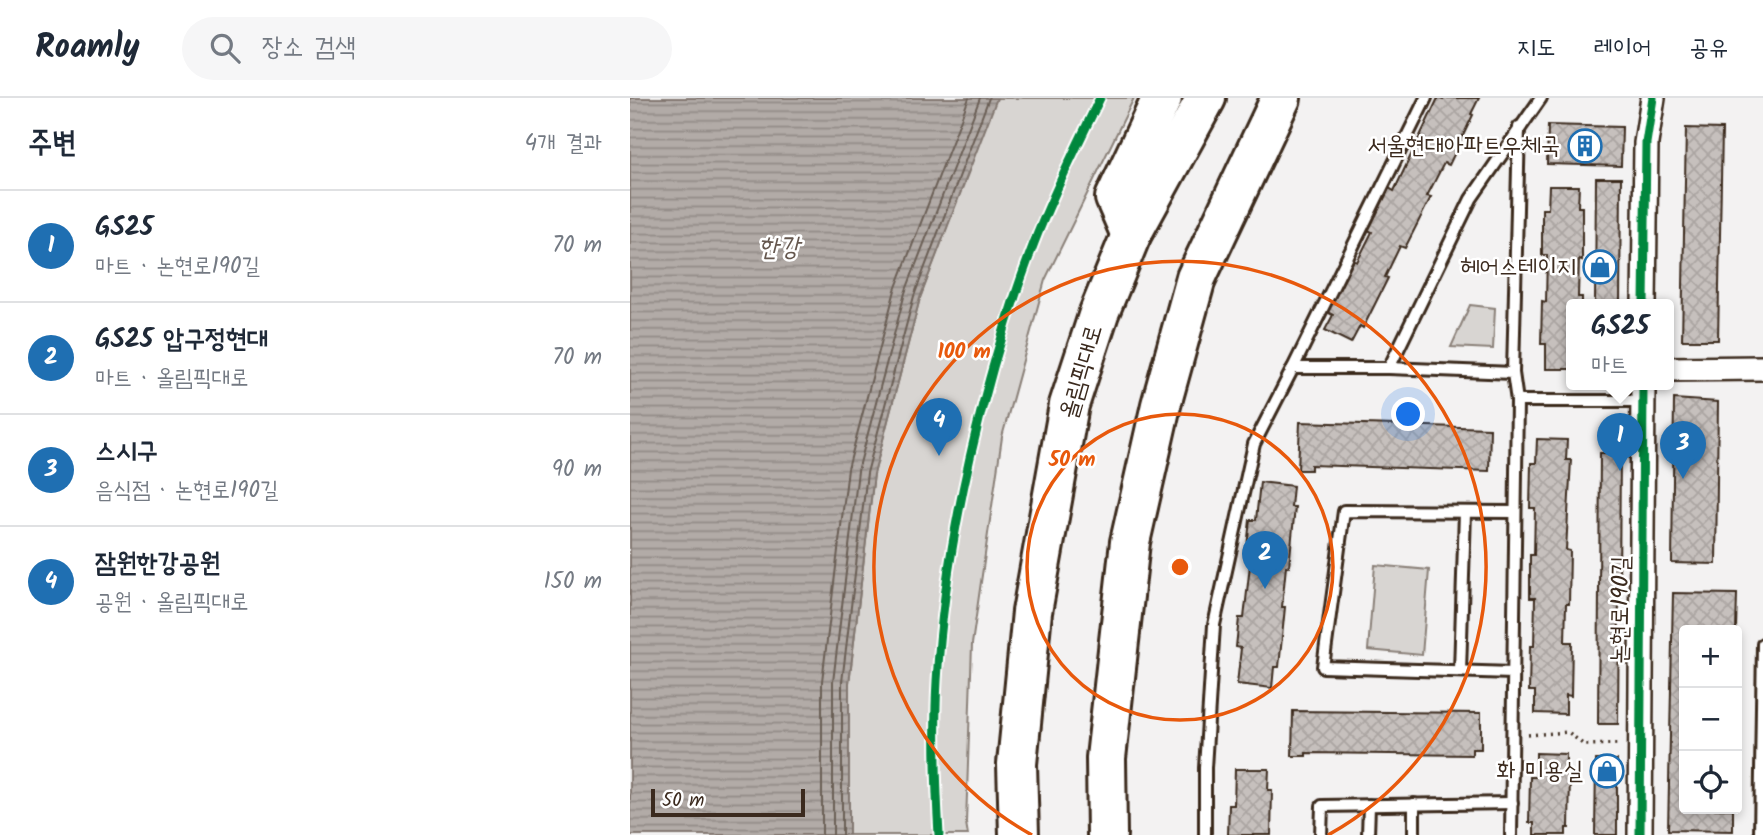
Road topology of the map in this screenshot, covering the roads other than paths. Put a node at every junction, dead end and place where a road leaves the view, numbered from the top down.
1 (1162, 98) edge
2 (1206, 98) edge
3 (1281, 98) edge
4 (1426, 98) edge
5 (1541, 98) edge
6 (1653, 98) edge
7 (1519, 127) junction
8 (1130, 235) junction
9 (1644, 299) edge
10 (1293, 368) junction
11 (1389, 368) junction
12 (1763, 368) edge
13 (1674, 369) edge
14 (1513, 373) junction
15 (1643, 393) edge
16 (1517, 401) junction
17 (1465, 512) junction
18 (1515, 512) junction
19 (1763, 644) edge
20 (1460, 671) junction
21 (1513, 673) junction
22 (1512, 803) junction
23 (1414, 804) junction
24 (1369, 806) junction
25 (1019, 835) edge
26 (1107, 835) edge
27 (1205, 835) edge
28 (1321, 835) edge
29 (1368, 835) edge
30 (1413, 835) edge
31 (1511, 835) edge
32 (1640, 835) edge
33 (1760, 835) edge

1 - 8 highway
2 - 8 highway, 올림픽대로
3 - 26 highway
4 - 10 lane
5 - 7 lane
6 - 9 street
7 - 11 lane
7 - 14 lane
8 - 25 highway, 올림픽대로
10 - 11 lane
10 - 27 lane
11 - 14 lane
12 - 13 street
14 - 16 lane
15 - 16 lane
15 - 32 street, 논현로190길
16 - 18 lane
17 - 18 lane
17 - 20 lane
17 - 20 lane
18 - 21 lane
19 - 33 lane
20 - 21 lane
21 - 22 lane
22 - 23 lane
22 - 31 lane
23 - 24 lane
23 - 30 lane
24 - 28 lane
24 - 29 lane

